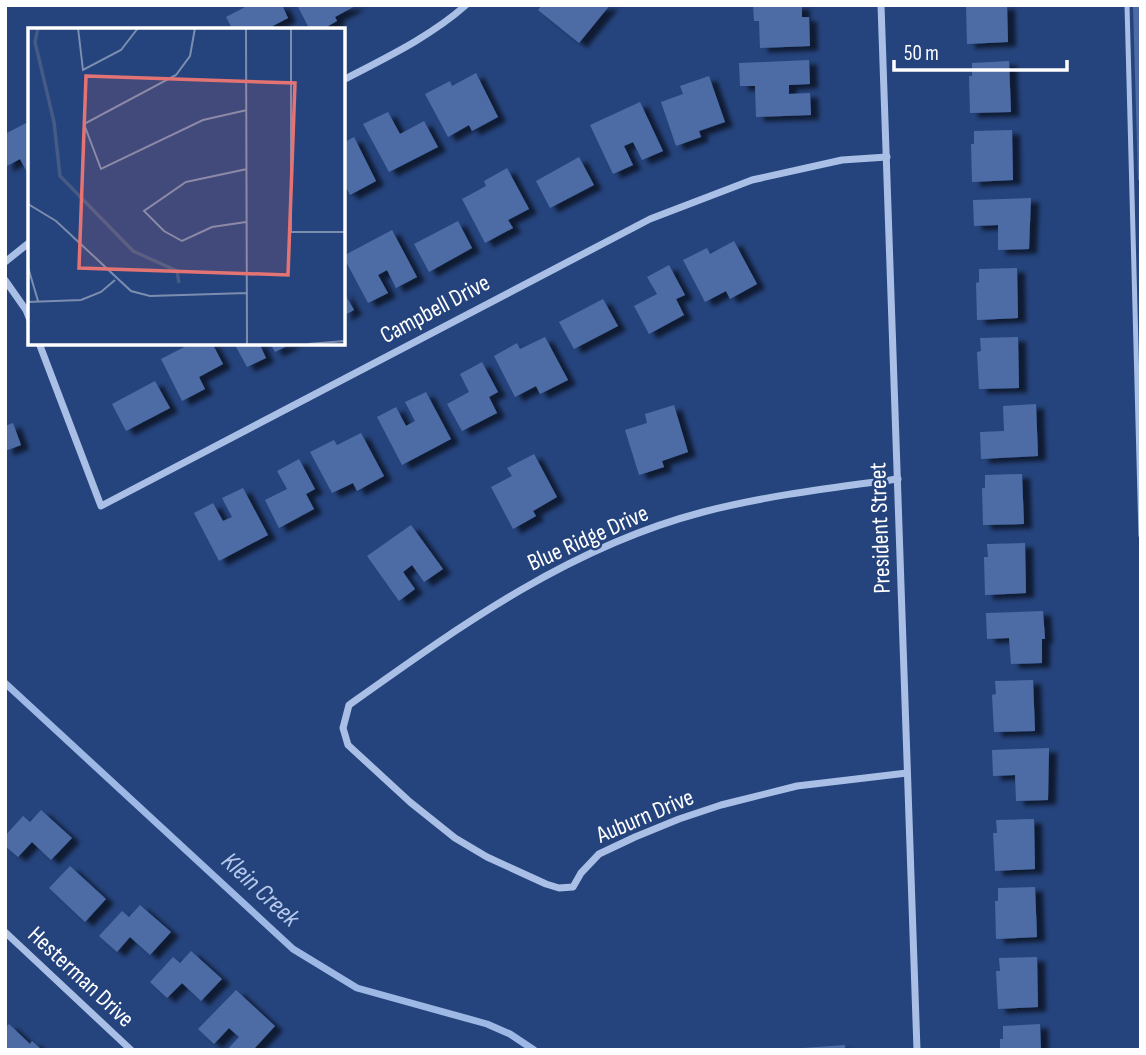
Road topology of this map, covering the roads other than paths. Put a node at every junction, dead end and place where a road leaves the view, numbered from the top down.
1 (466, 5) edge
2 (881, 5) edge
3 (1127, 5) edge
4 (345, 79) edge
5 (887, 157) junction
6 (28, 244) edge
7 (5, 262) edge
8 (5, 280) edge
9 (28, 315) edge
10 (39, 345) edge
11 (898, 479) junction
12 (1141, 536) edge
13 (343, 728) joint
14 (907, 773) junction
15 (5, 932) edge
16 (131, 1050) edge
17 (917, 1050) edge

1 - 4 street
2 - 5 street, President Street
3 - 12 lane
5 - 10 street, Campbell Drive
5 - 11 street, President Street
6 - 7 street
8 - 9 street
11 - 13 street, Blue Ridge Drive
11 - 14 street, President Street
13 - 14 street, Auburn Drive
14 - 17 street, President Street
15 - 16 street, Hesterman Drive

